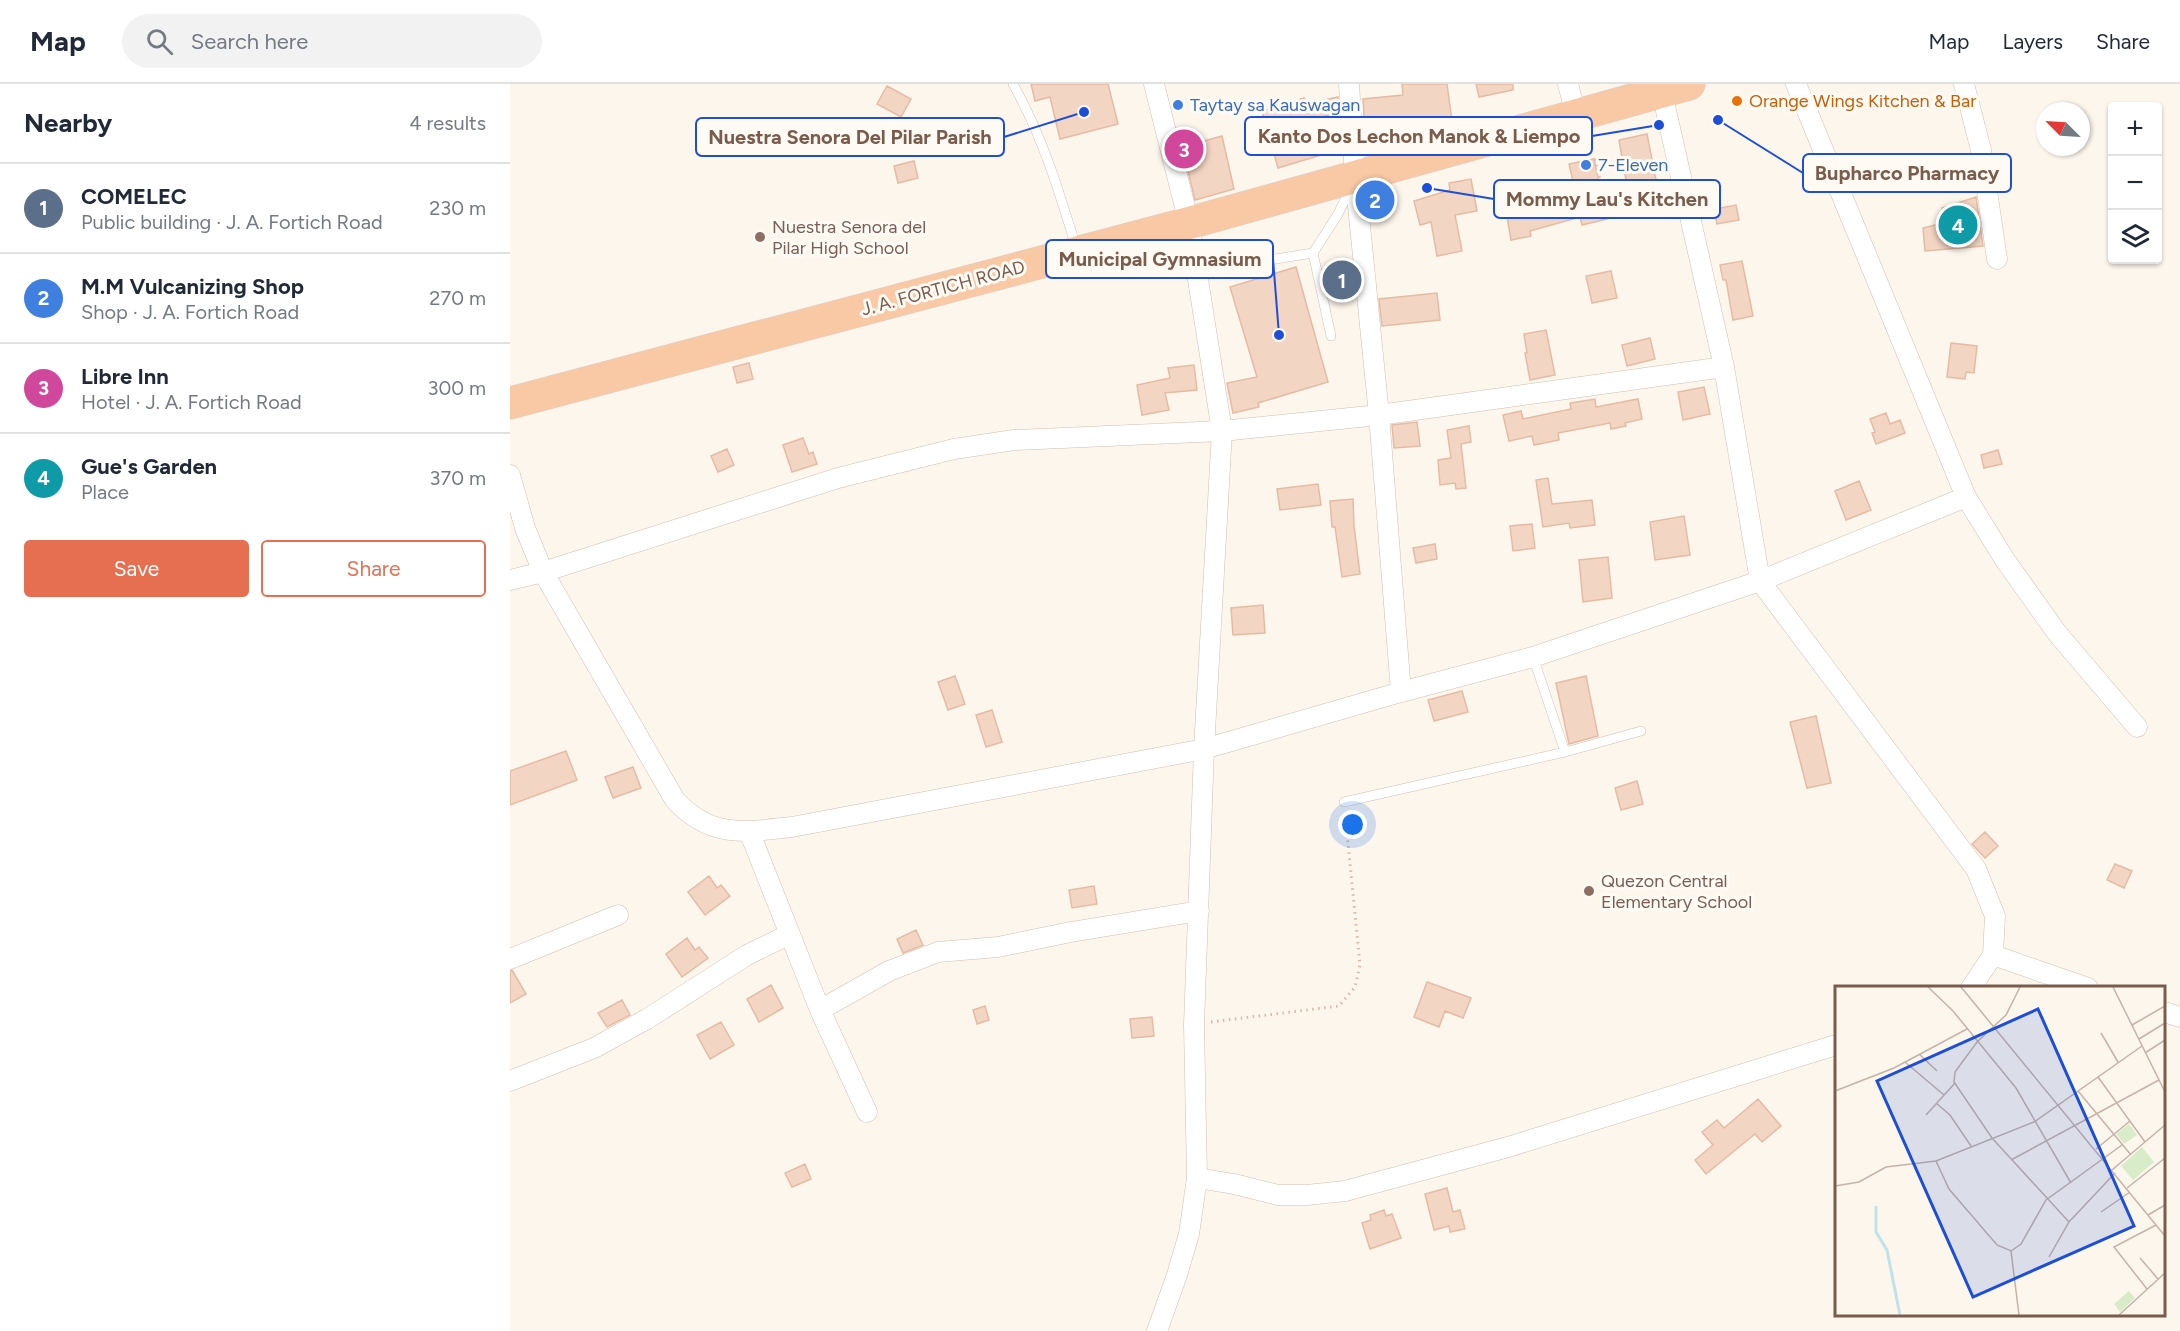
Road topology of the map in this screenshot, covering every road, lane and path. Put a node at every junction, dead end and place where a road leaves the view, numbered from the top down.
1 (1013, 84) edge
2 (1154, 84) edge
3 (1349, 84) edge
4 (1568, 84) edge
5 (1796, 84) edge
6 (1964, 84) edge
7 (1670, 86) edge
8 (1576, 115) junction
9 (1602, 159) dead end
10 (1355, 176) junction
11 (1608, 218) dead end
12 (1191, 235) junction
13 (1077, 252) junction
14 (1313, 253) junction
15 (1997, 259) dead end
16 (1331, 336) dead end
17 (1724, 367) junction
18 (510, 403) edge
19 (1379, 415) junction
20 (1222, 431) junction
21 (510, 475) edge
22 (1966, 497) junction
23 (543, 572) junction
24 (510, 580) edge
25 (1760, 580) junction
26 (1533, 657) junction
27 (1401, 692) junction
28 (2137, 727) dead end
29 (1641, 731) dead end
30 (1204, 748) junction
31 (1565, 752) junction
32 (1344, 802) joint
33 (749, 831) junction
34 (1199, 911) junction
35 (618, 915) dead end
36 (790, 934) junction
37 (1993, 955) junction
38 (510, 959) edge
39 (1972, 986) edge
40 (2085, 986) edge
41 (820, 1010) junction
42 (2165, 1013) edge
43 (2180, 1017) edge
44 (1194, 1024) junction
45 (1835, 1046) edge
46 (510, 1081) edge
47 (867, 1112) dead end
48 (1197, 1178) junction
49 (1157, 1331) edge

1 - 13 lane
2 - 12 street
3 - 10 street
4 - 8 street
5 - 22 street
6 - 15 street
7 - 8 highway, J. A. FORTICH ROAD
7 - 17 street
8 - 10 highway, J. A. FORTICH ROAD
9 - 11 path
10 - 12 highway, J. A. FORTICH ROAD
10 - 14 lane
10 - 19 street
12 - 13 highway, J. A. FORTICH ROAD
12 - 14 lane
12 - 20 street
13 - 18 highway, J. A. FORTICH ROAD
14 - 16 lane
17 - 19 street
17 - 25 street
19 - 20 street
19 - 27 street
20 - 23 street
20 - 30 street
21 - 23 street
22 - 25 street
22 - 28 street
23 - 24 street
23 - 33 street
25 - 26 street
25 - 37 street
26 - 27 street
26 - 31 lane
27 - 30 street
29 - 31 lane
30 - 33 street
30 - 34 street
31 - 32 lane
32 - 44 path
33 - 36 street
34 - 41 street
34 - 44 street
35 - 38 street
36 - 41 street
36 - 46 street
37 - 39 street
37 - 40 street
41 - 47 street
42 - 43 street
44 - 48 street
45 - 48 street
48 - 49 street

